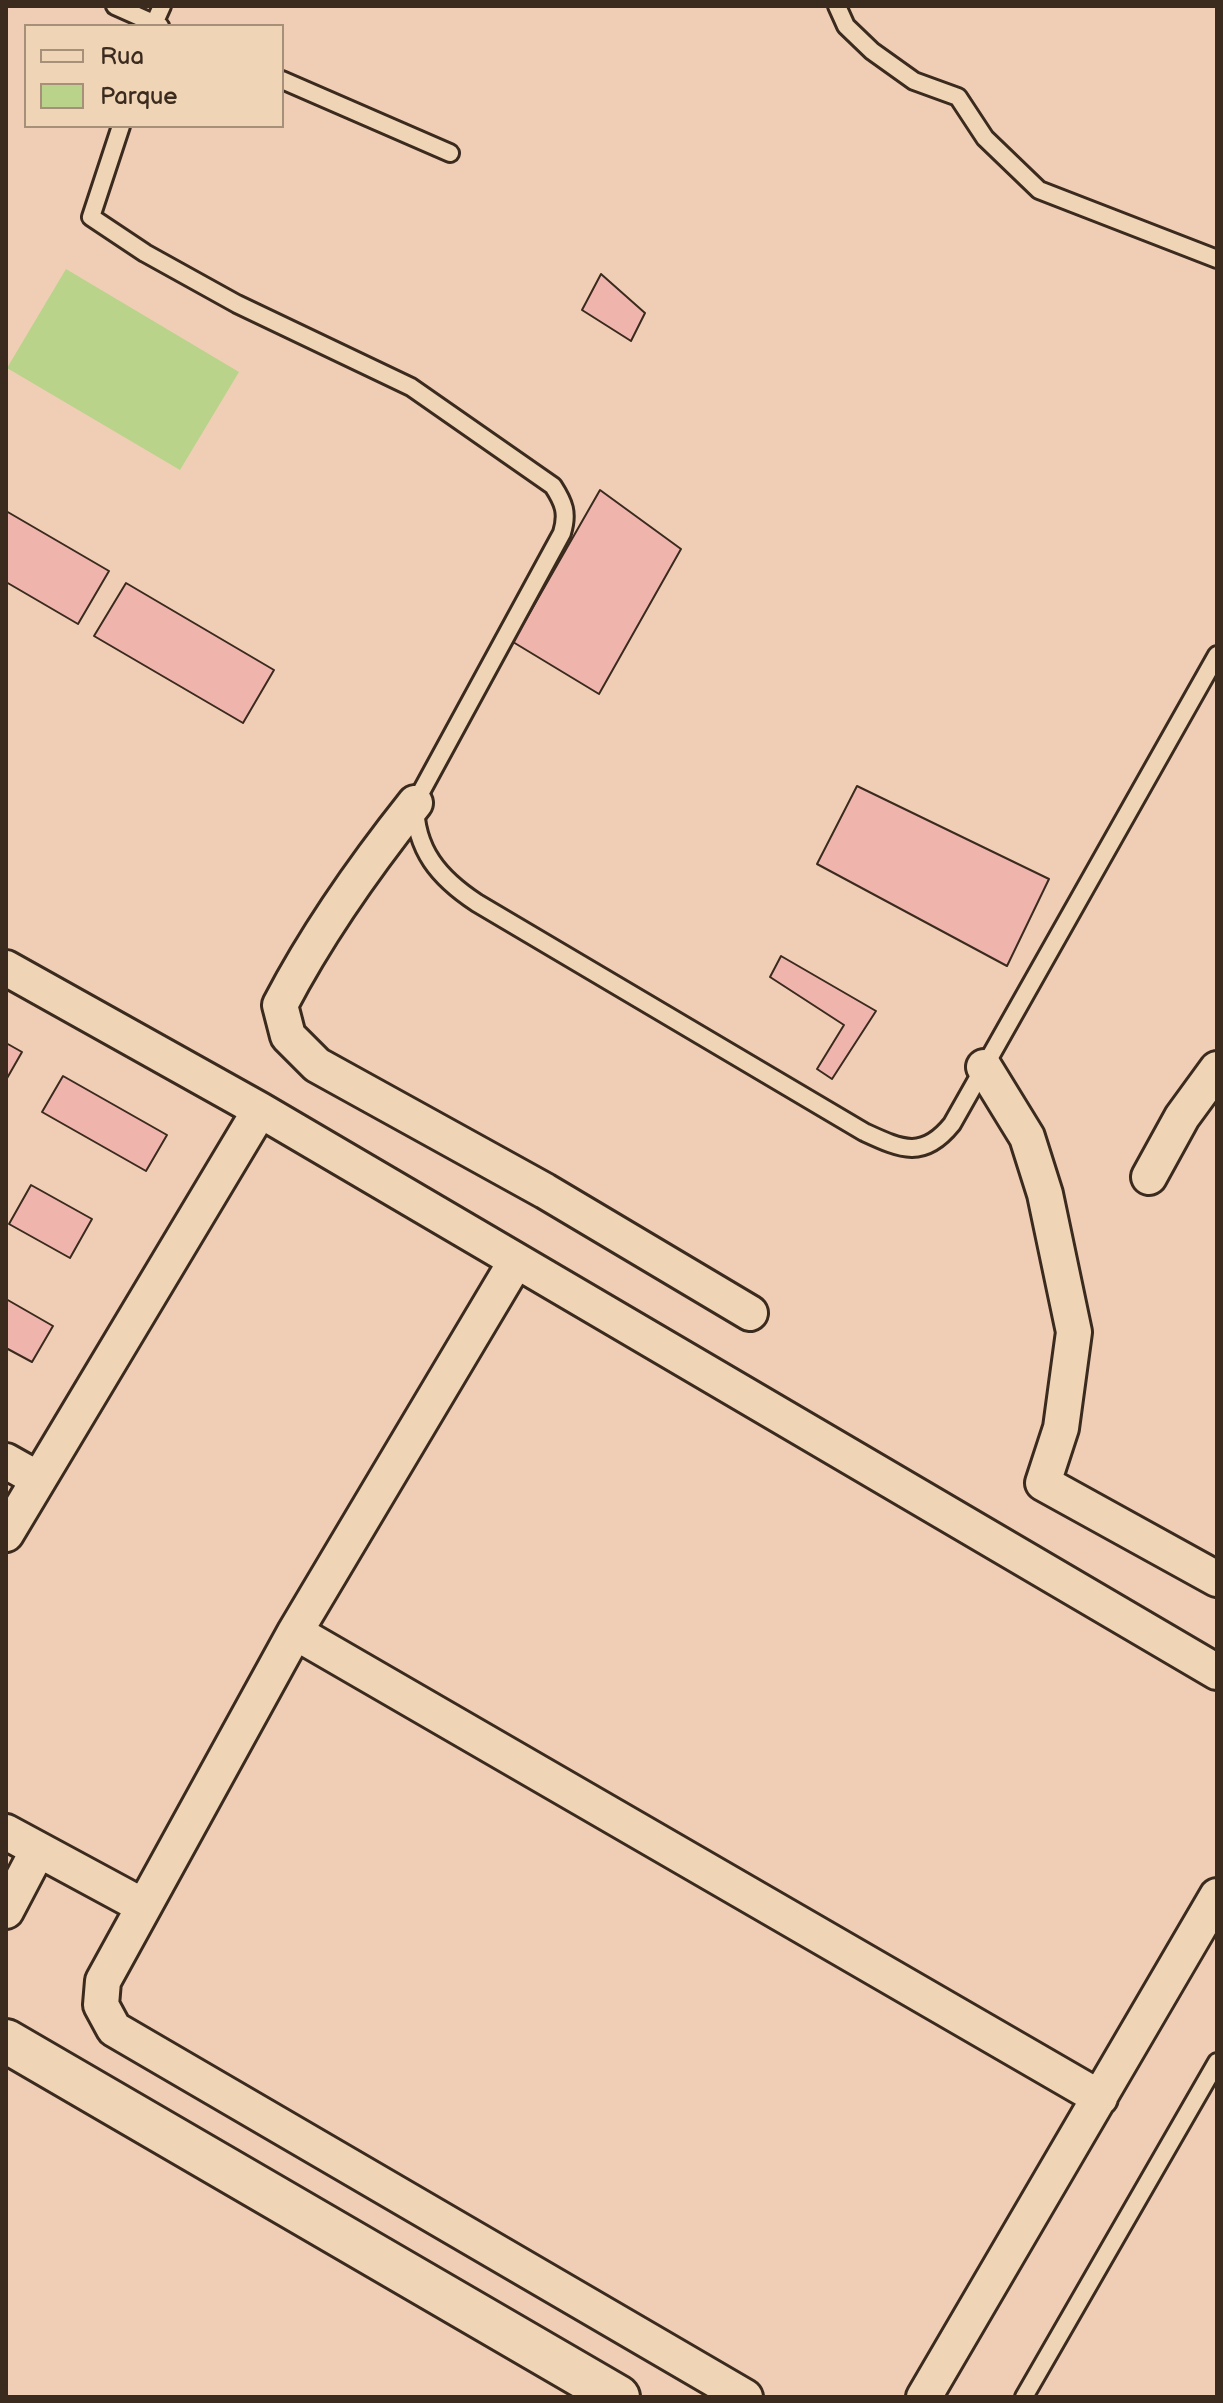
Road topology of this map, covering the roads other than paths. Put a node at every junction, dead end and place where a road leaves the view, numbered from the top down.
1 (115, 6) edge
2 (837, 6) edge
3 (154, 24) edge
4 (284, 81) edge
5 (120, 128) edge
6 (450, 153) dead end
7 (1217, 259) edge
8 (1217, 655) edge
9 (415, 803) junction
10 (6, 968) edge
11 (984, 1067) junction
12 (1217, 1069) edge
13 (260, 1110) junction
14 (1149, 1177) dead end
15 (516, 1261) junction
16 (750, 1313) dead end
17 (6, 1461) edge
18 (38, 1479) junction
19 (6, 1534) edge
20 (1216, 1575) edge
21 (295, 1632) junction
22 (1217, 1672) edge
23 (6, 1832) edge
24 (38, 1850) junction
25 (1217, 1896) edge
26 (143, 1906) junction
27 (6, 1911) edge
28 (6, 2041) edge
29 (1217, 2062) edge
30 (1100, 2098) junction
31 (618, 2397) edge
32 (745, 2397) edge
33 (924, 2397) edge
34 (1024, 2397) edge

1 - 3 lane
2 - 7 lane
4 - 6 lane
5 - 9 lane
8 - 11 lane
9 - 11 lane
9 - 16 street
10 - 13 street
11 - 20 street
12 - 14 street
13 - 15 street
13 - 18 street
15 - 21 street
15 - 22 street
17 - 18 street
18 - 19 street
21 - 26 street
21 - 30 street
23 - 24 street
24 - 26 street
24 - 27 street
25 - 30 street
26 - 32 street
28 - 31 street
29 - 34 lane
30 - 33 street

